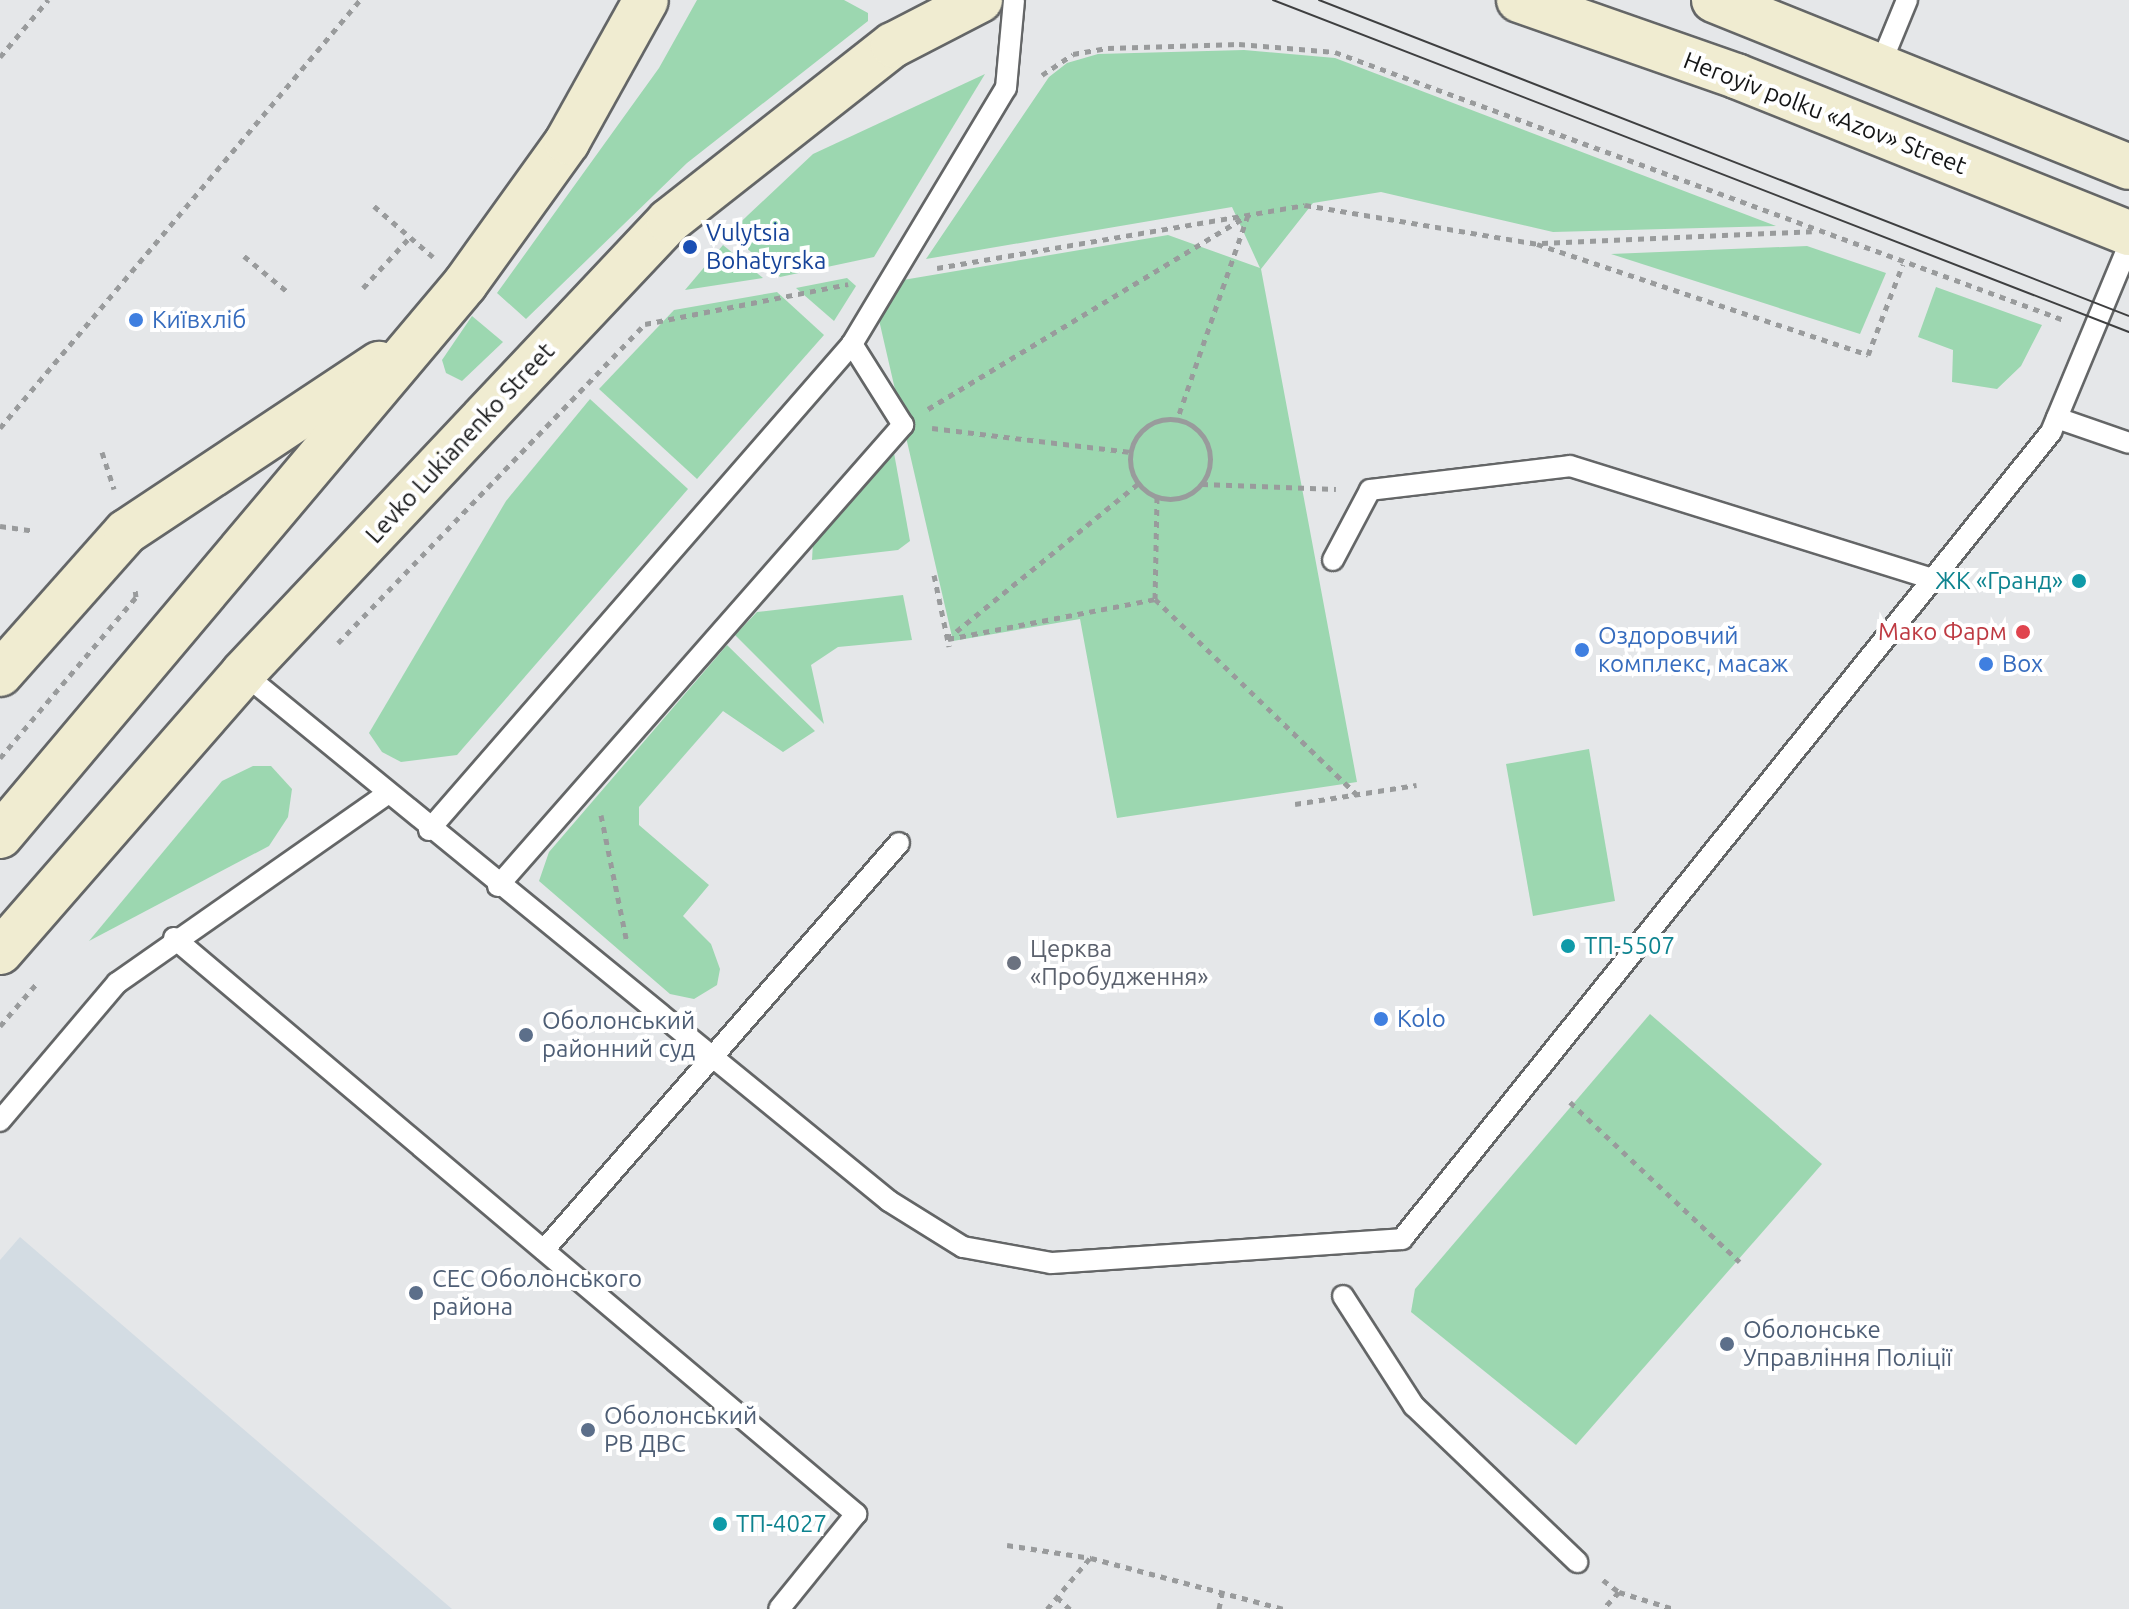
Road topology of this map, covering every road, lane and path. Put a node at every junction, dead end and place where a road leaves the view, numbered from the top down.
1 (48, 0) edge
2 (360, 0) edge
3 (646, 0) edge
4 (980, 0) edge
5 (1014, 0) edge
6 (1519, 0) edge
7 (1714, 0) edge
8 (1907, 0) edge
9 (0, 57) edge
10 (1879, 68) junction
11 (1037, 83) dead end
12 (2129, 167) edge
13 (374, 206) dead end
14 (1248, 215) junction
15 (1815, 231) junction
16 (2129, 233) edge
17 (410, 237) junction
18 (1537, 244) junction
19 (2129, 245) edge
20 (244, 256) dead end
21 (434, 257) dead end
22 (1903, 264) junction
23 (896, 275) junction
24 (363, 288) dead end
25 (289, 293) dead end
26 (2094, 330) junction
27 (421, 336) junction
28 (852, 344) junction
29 (2057, 418) junction
30 (1177, 420) junction
31 (903, 425) junction
32 (0, 428) edge
33 (2129, 443) edge
34 (1131, 452) junction
35 (1138, 484) junction
36 (1201, 484) junction
37 (1370, 490) junction
38 (1157, 497) junction
39 (0, 526) edge
40 (34, 531) dead end
41 (1333, 560) dead end
42 (934, 575) dead end
43 (1932, 579) junction
44 (136, 597) dead end
45 (1155, 599) junction
46 (948, 643) junction
47 (333, 647) dead end
48 (243, 673) junction
49 (0, 674) edge
50 (0, 758) edge
51 (594, 776) junction
52 (1417, 785) dead end
53 (1356, 794) junction
54 (385, 795) junction
55 (1295, 804) dead end
56 (429, 830) junction
57 (0, 836) edge
58 (899, 843) dead end
59 (498, 886) junction
60 (174, 938) junction
61 (0, 952) edge
62 (638, 999) junction
63 (711, 1058) junction
64 (1570, 1102) dead end
65 (0, 1121) edge
66 (544, 1250) junction
67 (1740, 1262) dead end
68 (1343, 1296) dead end
69 (1007, 1545) dead end
70 (1091, 1558) junction
71 (1577, 1562) dead end
72 (1223, 1589) junction
73 (1619, 1592) dead end
74 (1057, 1597) junction
75 (779, 1609) edge
76 (1047, 1609) edge
77 (1070, 1609) edge
78 (1219, 1609) edge
79 (1284, 1609) edge
80 (1674, 1609) edge

1 - 9 path
2 - 32 path
3 - 27 main road
4 - 48 main road, Levko Lukianenko Street
5 - 23 lane
6 - 16 main road, Heroyiv polku «Azov» Street
7 - 10 main road
8 - 10 lane
10 - 12 main road
11 - 15 path
13 - 17 path
14 - 18 path
14 - 23 path
14 - 30 path
14 - 31 path
15 - 18 path
15 - 22 path
17 - 21 path
17 - 24 path
18 - 22 path
19 - 26 lane
20 - 25 path
22 - 26 path
23 - 28 lane
23 - 47 path
26 - 29 lane
27 - 49 main road
27 - 57 main road
28 - 31 lane
28 - 56 lane
29 - 33 lane
29 - 43 lane
30 - 34 path
30 - 36 path
31 - 34 path
31 - 51 lane
34 - 35 path
35 - 38 path
35 - 46 path
36 - 37 path
36 - 38 path
37 - 41 lane
37 - 43 lane
38 - 45 path
39 - 40 path
42 - 46 path
43 - 63 lane
44 - 50 path
45 - 46 path
45 - 53 path
48 - 54 lane
48 - 61 main road, Levko Lukianenko Street
51 - 59 lane
51 - 62 path
52 - 53 path
53 - 55 path
54 - 56 lane
54 - 60 lane
56 - 59 lane
58 - 63 lane
59 - 62 lane
60 - 65 lane
60 - 66 lane
62 - 63 lane
63 - 66 lane
64 - 67 path
66 - 75 lane
68 - 71 lane
69 - 70 path
70 - 72 path
70 - 74 path
72 - 78 path
72 - 79 path
73 - 80 path
74 - 76 path
74 - 77 path

